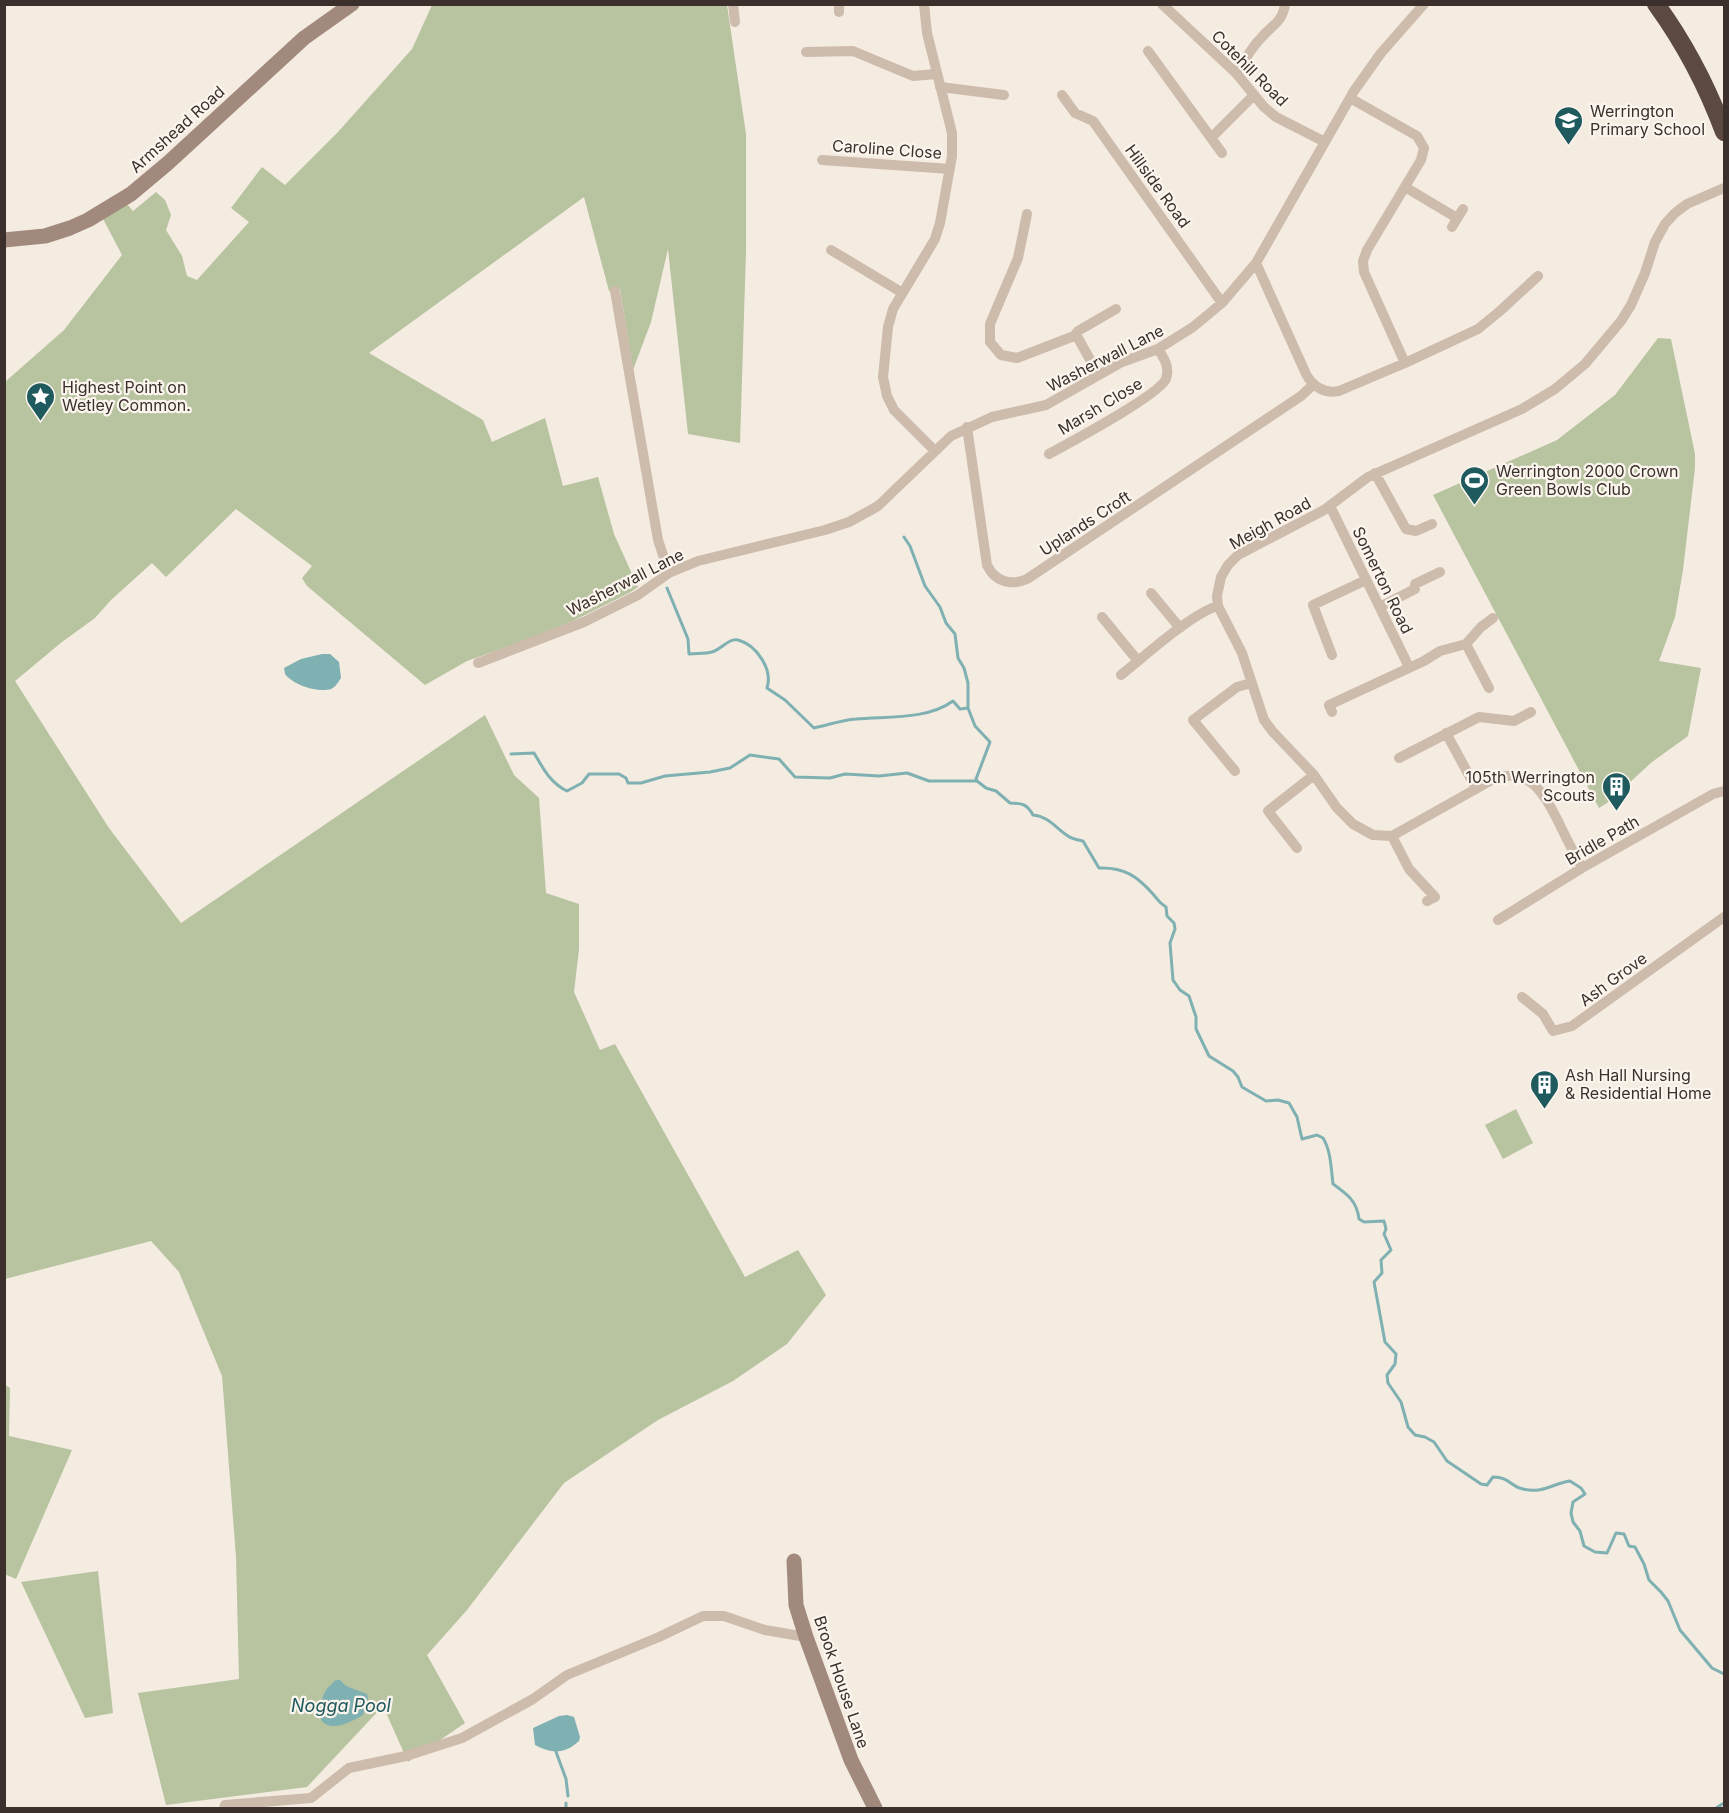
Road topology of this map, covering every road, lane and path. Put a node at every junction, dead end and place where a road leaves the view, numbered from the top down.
1 (352, 4) edge
2 (733, 4) edge
3 (924, 4) edge
4 (1162, 4) edge
5 (1285, 4) edge
6 (1424, 4) edge
7 (1656, 4) edge
8 (735, 22) dead end
9 (1148, 51) dead end
10 (812, 54) dead end
11 (1236, 73) junction
12 (936, 74) junction
13 (940, 87) junction
14 (1004, 95) dead end
15 (1062, 95) dead end
16 (1254, 95) junction
17 (1350, 98) junction
18 (1725, 132) edge
19 (1211, 138) junction
20 (1325, 142) junction
21 (1222, 153) dead end
22 (822, 160) dead end
23 (950, 169) junction
24 (1405, 187) junction
25 (1725, 188) edge
26 (1027, 214) dead end
27 (1458, 218) dead end
28 (4, 240) edge
29 (831, 250) dead end
30 (1257, 263) junction
31 (1538, 276) dead end
32 (615, 291) dead end
33 (901, 292) junction
34 (1222, 303) junction
35 (1116, 309) dead end
36 (1074, 336) junction
37 (1158, 348) junction
38 (1405, 363) junction
39 (1098, 374) junction
40 (1314, 384) junction
41 (967, 427) junction
42 (935, 451) junction
43 (1049, 454) dead end
44 (1375, 473) junction
45 (1330, 506) junction
46 (1432, 524) dead end
47 (1440, 572) dead end
48 (669, 573) junction
49 (1366, 580) junction
50 (1151, 593) dead end
51 (1218, 606) junction
52 (1380, 607) junction
53 (1102, 616) dead end
54 (1493, 618) dead end
55 (1180, 628) junction
56 (1466, 644) junction
57 (1332, 655) dead end
58 (1138, 661) junction
59 (478, 663) dead end
60 (1409, 667) junction
61 (1121, 675) dead end
62 (1251, 683) junction
63 (1489, 688) dead end
64 (1332, 712) dead end
65 (1531, 712) dead end
66 (1446, 733) junction
67 (1399, 758) dead end
68 (1235, 771) dead end
69 (1314, 775) junction
70 (1476, 788) junction
71 (1725, 791) edge
72 (1392, 836) junction
73 (1297, 848) dead end
74 (1582, 868) junction
75 (1427, 901) dead end
76 (1725, 917) edge
77 (1498, 920) dead end
78 (1522, 998) dead end
79 (794, 1561) dead end
80 (806, 1637) junction
81 (224, 1809) edge
82 (875, 1809) edge

1 - 28 street, Armshead Road
2 - 8 street
3 - 12 street
4 - 11 street, Cotehill Road
5 - 11 street
6 - 17 street, Washerwall Lane
7 - 18 highway
9 - 19 street
10 - 12 street
11 - 16 street, Cotehill Road
12 - 13 street
13 - 14 street
13 - 23 street
15 - 34 street, Hillside Road
16 - 19 street
16 - 20 street, Cotehill Road
17 - 20 street, Washerwall Lane
17 - 24 street
19 - 21 street
20 - 30 street, Washerwall Lane
22 - 23 street, Caroline Close
23 - 33 street
24 - 27 street
24 - 38 street
25 - 44 street, Meigh Road
26 - 36 street
29 - 33 street
30 - 34 street, Washerwall Lane
30 - 40 street
31 - 38 street
32 - 48 street
33 - 42 street
34 - 37 street, Washerwall Lane
35 - 36 street
36 - 39 street
37 - 39 street, Washerwall Lane
37 - 43 street, Marsh Close
38 - 40 street
39 - 41 street, Washerwall Lane
40 - 41 street, Uplands Croft
41 - 42 street, Washerwall Lane
42 - 48 street, Washerwall Lane
44 - 45 street, Meigh Road
44 - 46 street
45 - 49 street, Somerton Road
45 - 51 street, Meigh Road
47 - 52 street
48 - 59 street, Washerwall Lane
49 - 52 street, Somerton Road
49 - 57 street
50 - 55 street
51 - 55 street
51 - 62 street
52 - 60 street, Somerton Road
53 - 58 street
54 - 56 street
55 - 58 street
56 - 60 street
56 - 63 street
58 - 61 street
60 - 64 street
62 - 68 street
62 - 69 street
65 - 66 street
66 - 67 street
66 - 70 street
69 - 72 street
69 - 73 street
70 - 72 street
70 - 74 street
71 - 74 street, Bridle Path
72 - 75 street
74 - 77 street, Bridle Path
76 - 78 street, Ash Grove
79 - 80 street, Brook House Lane
80 - 81 street
80 - 82 street, Brook House Lane

